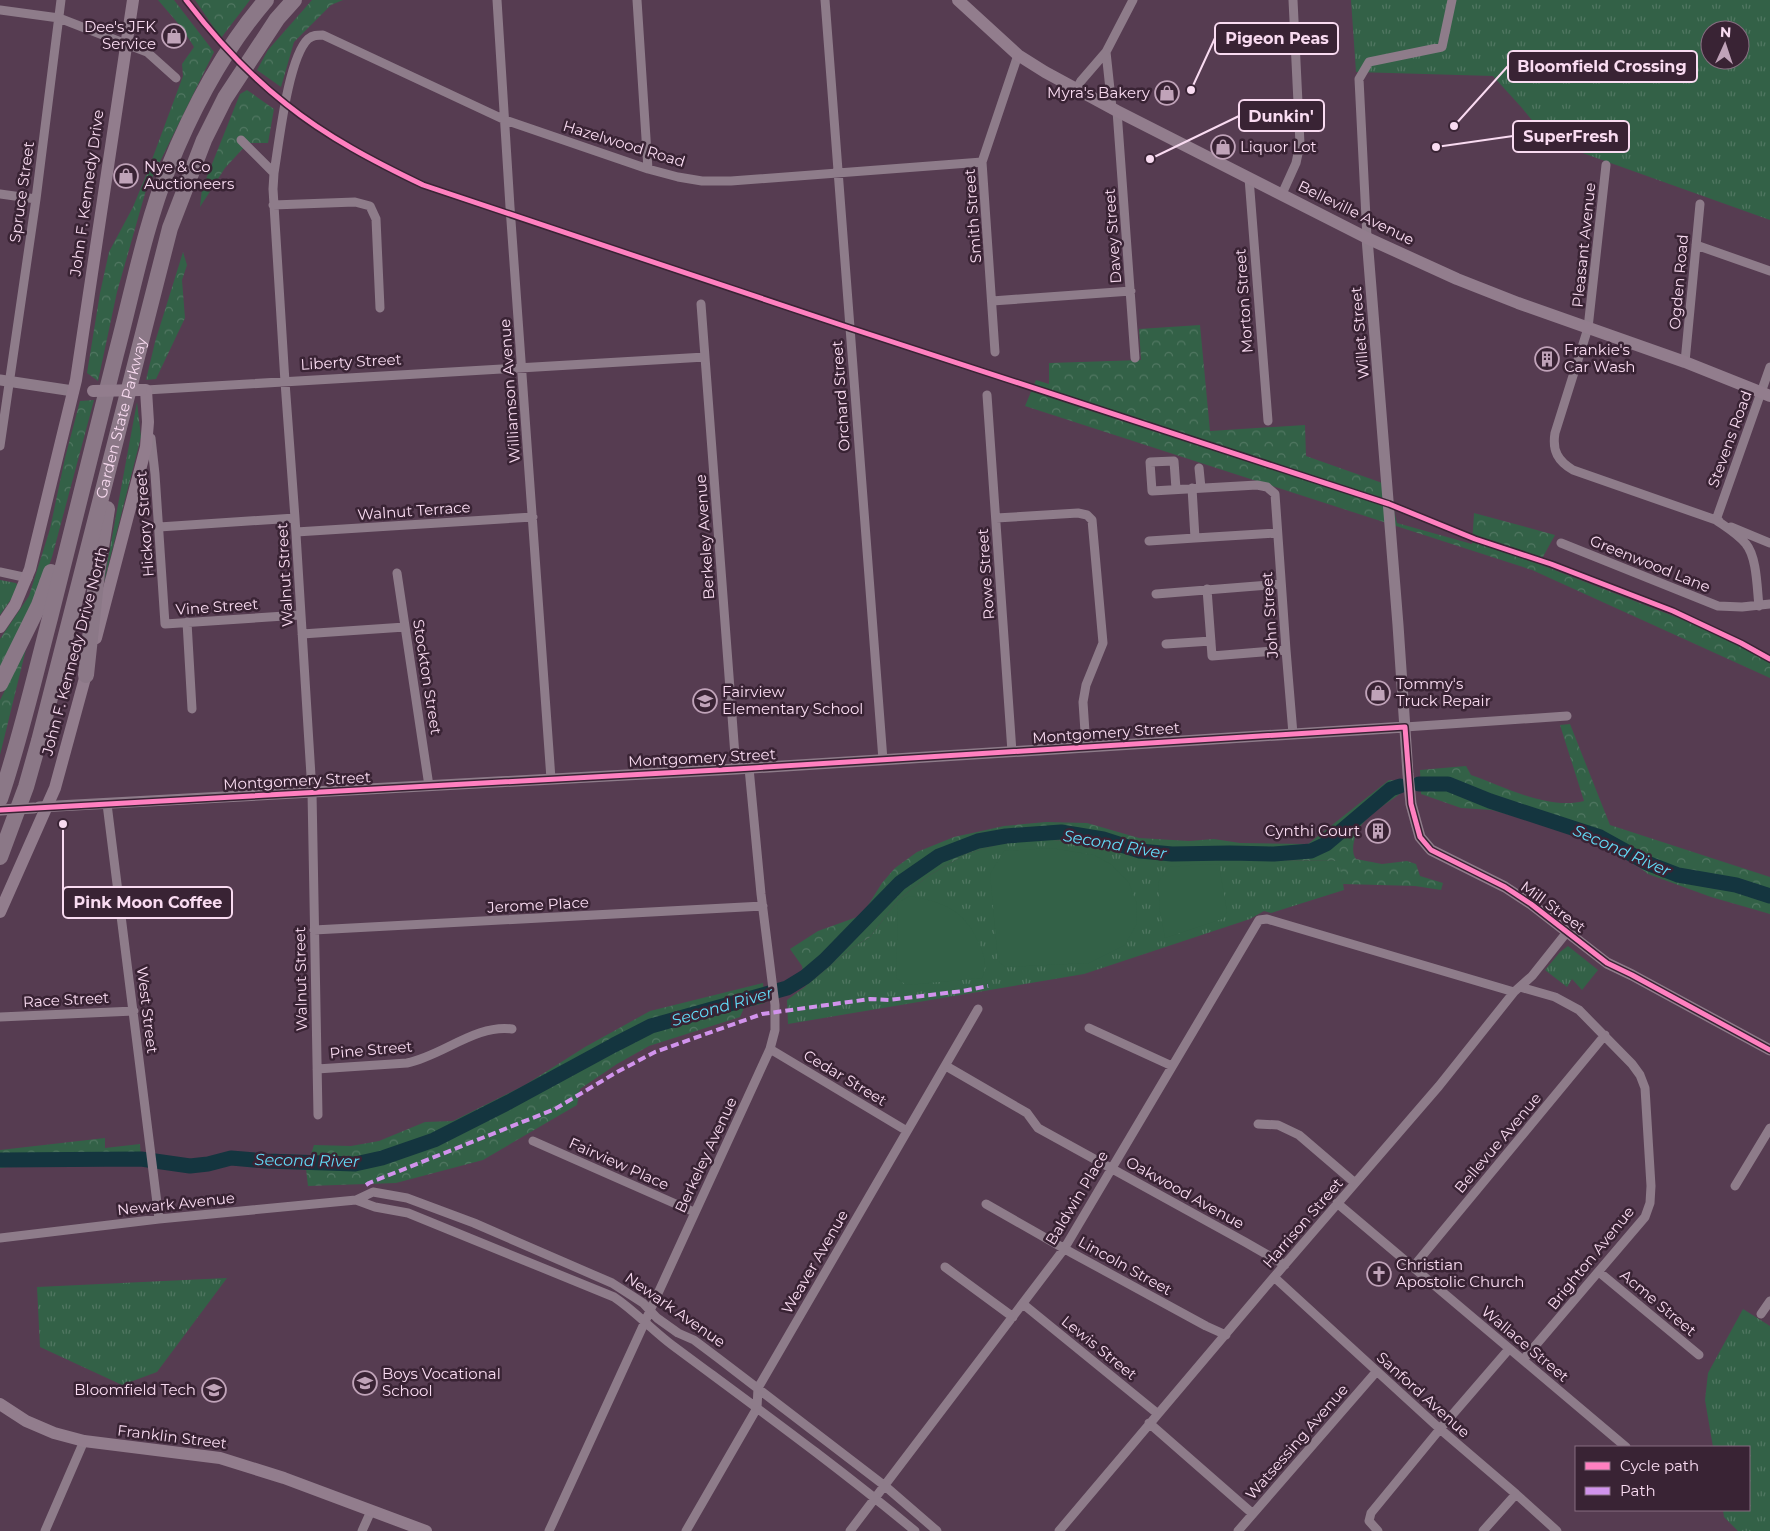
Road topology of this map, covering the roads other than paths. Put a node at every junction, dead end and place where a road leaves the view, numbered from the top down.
1 (61, 0) edge
2 (133, 0) edge
3 (266, 0) edge
4 (294, 0) edge
5 (497, 0) edge
6 (637, 0) edge
7 (824, 0) edge
8 (958, 0) edge
9 (1133, 0) edge
10 (1293, 0) edge
11 (1452, 0) edge
12 (0, 10) edge
13 (58, 18) junction
14 (308, 39) joint
15 (126, 44) junction
16 (1106, 52) junction
17 (1018, 55) junction
18 (176, 78) dead end
19 (1076, 90) junction
20 (1114, 110) junction
21 (505, 120) junction
22 (240, 140) dead end
23 (982, 162) junction
24 (1606, 165) dead end
25 (648, 169) junction
26 (274, 173) junction
27 (838, 174) junction
28 (1248, 178) junction
29 (0, 194) edge
30 (1282, 194) junction
31 (36, 199) junction
32 (1700, 204) dead end
33 (274, 206) junction
34 (1367, 238) junction
35 (1696, 245) junction
36 (1770, 270) edge
37 (1131, 291) junction
38 (992, 301) junction
39 (701, 304) dead end
40 (380, 308) dead end
41 (1588, 328) junction
42 (995, 352) dead end
43 (705, 357) junction
44 (1135, 358) dead end
45 (1685, 362) junction
46 (1770, 367) edge
47 (522, 368) junction
48 (109, 380) junction
49 (4, 381) edge
50 (285, 382) junction
51 (138, 390) junction
52 (73, 391) junction
53 (1766, 394) edge
54 (987, 395) dead end
55 (1268, 421) dead end
56 (148, 422) junction
57 (0, 446) edge
58 (1199, 468) dead end
59 (1196, 488) junction
60 (1176, 489) dead end
61 (533, 517) junction
62 (295, 518) junction
63 (996, 518) junction
64 (1716, 520) junction
65 (159, 527) junction
66 (296, 532) junction
67 (1278, 533) junction
68 (1195, 538) junction
69 (1149, 541) dead end
70 (1561, 543) dead end
71 (1770, 543) edge
72 (0, 572) edge
73 (397, 573) dead end
74 (28, 578) junction
75 (1281, 584) junction
76 (1207, 590) junction
77 (1156, 594) dead end
78 (1770, 604) edge
79 (1760, 606) junction
80 (300, 615) junction
81 (187, 622) junction
82 (165, 624) joint
83 (0, 627) edge
84 (405, 627) junction
85 (302, 634) junction
86 (1211, 641) junction
87 (1166, 644) dead end
88 (1286, 650) junction
89 (86, 676) junction
90 (0, 684) edge
91 (192, 708) dead end
92 (1567, 716) dead end
93 (1405, 727) junction
94 (1293, 734) junction
95 (1086, 747) junction
96 (1012, 752) junction
97 (883, 760) junction
98 (748, 768) junction
99 (736, 769) junction
100 (551, 779) junction
101 (429, 786) junction
102 (312, 792) junction
103 (0, 799) edge
104 (107, 804) junction
105 (47, 807) junction
106 (0, 810) edge
107 (0, 857) edge
108 (763, 906) junction
109 (0, 912) edge
110 (314, 930) junction
111 (1567, 932) junction
112 (1328, 937) joint
113 (1517, 990) junction
114 (978, 1009) dead end
115 (134, 1011) junction
116 (0, 1018) edge
117 (1089, 1028) dead end
118 (512, 1029) dead end
119 (1605, 1035) junction
120 (770, 1049) junction
121 (1770, 1050) edge
122 (946, 1066) junction
123 (1172, 1066) junction
124 (317, 1069) junction
125 (318, 1115) dead end
126 (1258, 1124) dead end
127 (1770, 1128) edge
128 (907, 1131) junction
129 (533, 1141) dead end
130 (1111, 1169) junction
131 (1356, 1183) junction
132 (1735, 1186) dead end
133 (356, 1200) junction
134 (986, 1204) dead end
135 (1337, 1204) junction
136 (694, 1212) junction
137 (160, 1219) junction
138 (0, 1238) edge
139 (1064, 1249) junction
140 (1284, 1265) junction
141 (946, 1267) dead end
142 (1412, 1267) junction
143 (1599, 1272) junction
144 (1274, 1277) junction
145 (1770, 1301) edge
146 (1023, 1304) junction
147 (650, 1311) junction
148 (1761, 1314) dead end
149 (1013, 1317) junction
150 (645, 1323) junction
151 (1226, 1335) junction
152 (1510, 1349) junction
153 (1699, 1355) dead end
154 (1523, 1360) junction
155 (1376, 1372) junction
156 (758, 1388) junction
157 (0, 1404) edge
158 (757, 1408) junction
159 (1158, 1414) junction
160 (1149, 1423) junction
161 (1440, 1429) junction
162 (84, 1441) junction
163 (1625, 1446) edge
164 (885, 1486) junction
165 (1516, 1494) junction
166 (876, 1498) junction
167 (371, 1511) junction
168 (1253, 1514) junction
169 (45, 1531) edge
170 (362, 1531) edge
171 (426, 1531) edge
172 (549, 1531) edge
173 (686, 1531) edge
174 (850, 1531) edge
175 (914, 1531) edge
176 (937, 1531) edge
177 (1059, 1531) edge
178 (1238, 1531) edge
179 (1378, 1531) edge
180 (1483, 1531) edge
181 (1556, 1531) edge

1 - 13 street, Spruce Street
2 - 15 main road, John F. Kennedy Drive
3 - 48 highway, Garden State Parkway
4 - 51 highway, Garden State Parkway
5 - 21 street, Williamson Avenue
6 - 25 street
7 - 27 street, Orchard Street
8 - 17 main road, Belleville Avenue
9 - 16 street
10 - 30 street
11 - 34 street, Willet Street
12 - 13 street
13 - 15 street
13 - 31 street, Spruce Street
14 - 21 street, Hazelwood Road
14 - 26 street, Walnut Street
15 - 18 street
15 - 52 main road, John F. Kennedy Drive
16 - 19 street
16 - 20 street, Davey Street
17 - 19 main road, Belleville Avenue
17 - 23 street, Smith Street
19 - 20 main road, Belleville Avenue
20 - 28 main road, Belleville Avenue
20 - 37 street, Davey Street
21 - 25 street, Hazelwood Road
21 - 47 street, Williamson Avenue
22 - 26 street
23 - 27 street, Hazelwood Road
23 - 38 street, Smith Street
24 - 41 street, Pleasant Avenue
25 - 27 street, Hazelwood Road
26 - 33 street, Walnut Street
27 - 97 street, Orchard Street
28 - 30 main road, Belleville Avenue
28 - 55 street, Morton Street
29 - 31 street
30 - 34 main road, Belleville Avenue
31 - 49 street, Spruce Street
32 - 35 street, Ogden Road
33 - 40 street
33 - 50 street, Walnut Street
34 - 41 main road, Belleville Avenue
34 - 93 street, Willet Street
35 - 36 street
35 - 45 street, Ogden Road
37 - 38 street
37 - 44 street, Davey Street
38 - 42 street, Smith Street
39 - 43 street, Berkeley Avenue
41 - 45 main road, Belleville Avenue
41 - 64 street, Pleasant Avenue
43 - 47 street, Liberty Street
43 - 99 street, Berkeley Avenue
45 - 53 main road, Belleville Avenue
46 - 53 street, Stevens Road
47 - 50 street, Liberty Street
47 - 61 street, Williamson Avenue
48 - 90 highway
48 - 103 highway, Garden State Parkway
49 - 52 street, Liberty Street
49 - 57 street, Spruce Street
50 - 51 street, Liberty Street
50 - 62 street, Walnut Street
51 - 52 main road, Liberty Street, bridge
51 - 56 main road, John F. Kennedy Drive North
51 - 89 highway
51 - 107 highway, Garden State Parkway
52 - 74 main road, John F. Kennedy Drive
53 - 64 street, Stevens Road
54 - 63 street, Rowe Street
56 - 65 street, Hickory Street
56 - 89 main road, John F. Kennedy Drive North
58 - 59 street
59 - 60 street
59 - 67 street, John Street
59 - 68 street
61 - 66 street, Walnut Terrace
61 - 100 street, Williamson Avenue
62 - 65 street
62 - 66 street, Walnut Street
63 - 95 street
63 - 96 street, Rowe Street
64 - 71 street
64 - 79 street
65 - 82 street, Hickory Street
66 - 80 street, Walnut Street
67 - 68 street
67 - 75 street, John Street
68 - 69 street
70 - 79 street, Greenwood Lane
72 - 74 street
73 - 84 street, Stockton Street
74 - 83 main road, John F. Kennedy Drive
75 - 76 street
75 - 88 street, John Street
76 - 77 street
76 - 86 street
78 - 79 street
80 - 81 street, Vine Street
80 - 85 street, Walnut Street
81 - 82 street, Vine Street
81 - 91 street
84 - 85 street
84 - 101 street, Stockton Street
85 - 102 street, Walnut Street
86 - 87 street
86 - 88 street
88 - 94 street, John Street
89 - 105 main road, John F. Kennedy Drive North
92 - 93 street, Montgomery Street
93 - 94 street, Montgomery Street
93 - 111 street, Mill Street
94 - 95 street, Montgomery Street
95 - 96 street, Montgomery Street
96 - 97 street, Montgomery Street
97 - 98 street, Montgomery Street
98 - 99 street, Montgomery Street
98 - 108 street, Berkeley Avenue
99 - 100 street, Montgomery Street
100 - 101 street, Montgomery Street
101 - 102 street, Montgomery Street
102 - 104 street, Montgomery Street
102 - 110 street, Walnut Street
104 - 105 street, Montgomery Street
104 - 115 street, West Street
105 - 106 street, Montgomery Street, bridge
105 - 109 main road, John F. Kennedy Drive North
108 - 110 street, Jerome Place
108 - 120 street, Berkeley Avenue
110 - 124 street, Walnut Street
111 - 113 street, Harrison Street
111 - 121 street, Mill Street
112 - 113 street, Brighton Avenue
112 - 123 street, Baldwin Place
113 - 119 street, Brighton Avenue
113 - 131 street, Harrison Street
114 - 122 street, Weaver Avenue
115 - 116 street, Race Street
115 - 137 street, West Street
117 - 123 street
118 - 124 street, Pine Street
119 - 142 street, Bellevue Avenue
119 - 143 street, Brighton Avenue
120 - 128 street, Cedar Street
120 - 136 street, Berkeley Avenue
122 - 128 street, Weaver Avenue
122 - 130 street, Oakwood Avenue
123 - 130 street, Baldwin Place
124 - 125 street, Walnut Street
126 - 131 street
127 - 132 street
128 - 156 street, Weaver Avenue
129 - 136 street, Fairview Place
130 - 139 street, Baldwin Place
130 - 140 street, Oakwood Avenue
131 - 135 street, Harrison Street
133 - 137 street, Newark Avenue
133 - 147 street, Newark Avenue
133 - 150 street, Newark Avenue
134 - 139 street, Lincoln Street
135 - 140 street, Harrison Street
135 - 142 street, Wallace Street
136 - 147 street, Berkeley Avenue
137 - 138 street, Newark Avenue
139 - 146 street, Baldwin Place
139 - 151 street, Lincoln Street
140 - 144 street, Harrison Street
141 - 149 street
142 - 152 street, Wallace Street
143 - 153 street, Acme Street
143 - 154 street, Brighton Avenue
144 - 151 street, Harrison Street
144 - 155 street, Sanford Avenue
145 - 148 street
146 - 149 street, Baldwin Place
146 - 159 street, Lewis Street
147 - 150 street, Berkeley Avenue
147 - 156 street, Newark Avenue
149 - 164 street, Baldwin Place
150 - 158 street, Newark Avenue
150 - 172 street, Berkeley Avenue
151 - 159 street, Harrison Street
152 - 154 street, Wallace Street
152 - 161 street
154 - 163 street, Wallace Street
155 - 161 street, Sanford Avenue
155 - 168 street, Watsessing Avenue
156 - 158 street, Weaver Avenue
156 - 164 street, Newark Avenue
157 - 162 main road, Franklin Street
158 - 166 street, Newark Avenue
158 - 173 street, Weaver Avenue
159 - 160 street, Harrison Street
160 - 168 street
160 - 177 street, Harrison Street
161 - 165 street, Sanford Avenue
161 - 179 street
162 - 167 main road, Franklin Street
162 - 169 street
164 - 166 street, Baldwin Place
164 - 176 street, Newark Avenue
165 - 180 street
165 - 181 street, Sanford Avenue
166 - 174 street, Baldwin Place
166 - 175 street, Newark Avenue
167 - 170 street
167 - 171 main road, Franklin Street
168 - 178 street, Watsessing Avenue

